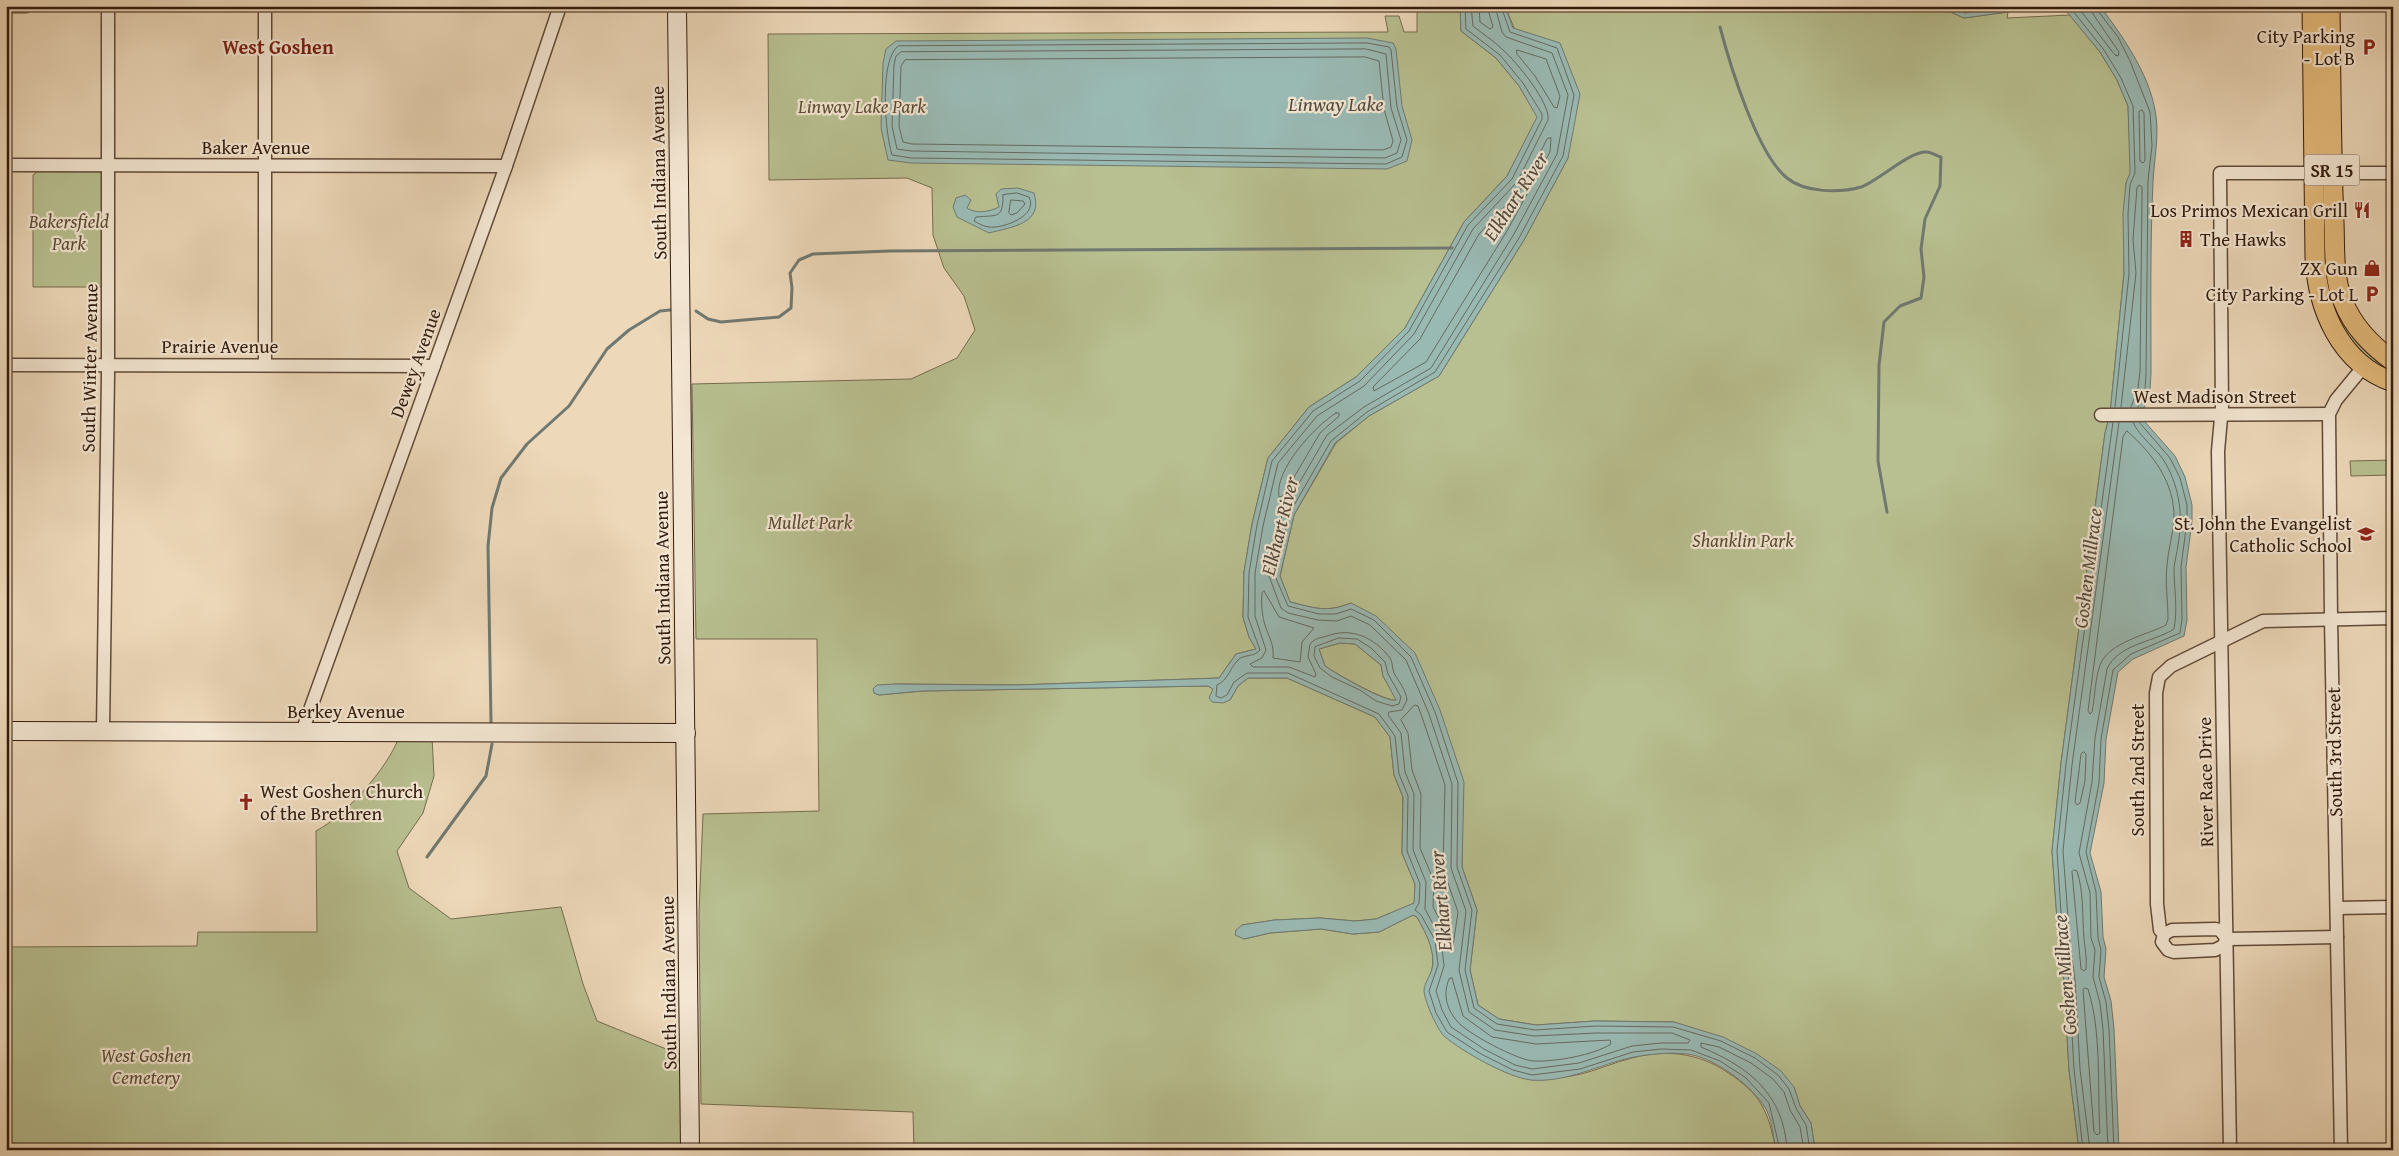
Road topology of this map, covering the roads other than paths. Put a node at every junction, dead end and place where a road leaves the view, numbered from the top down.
1 (6, 6) edge
2 (26, 6) edge
3 (108, 6) edge
4 (266, 6) edge
5 (560, 6) edge
6 (677, 6) edge
7 (2312, 6) edge
8 (2330, 6) edge
9 (6, 164) edge
10 (110, 166) junction
11 (266, 166) junction
12 (506, 166) junction
13 (2323, 173) junction
14 (2393, 173) edge
15 (2393, 361) edge
16 (6, 365) edge
17 (108, 365) junction
18 (265, 365) junction
19 (434, 366) junction
20 (2364, 366) junction
21 (2393, 382) edge
22 (2221, 414) junction
23 (2329, 414) junction
24 (2104, 415) dead end
25 (2393, 618) edge
26 (2331, 619) junction
27 (2221, 641) junction
28 (6, 731) edge
29 (103, 731) junction
30 (302, 732) junction
31 (686, 733) junction
32 (2393, 907) edge
33 (2337, 908) junction
34 (2164, 934) junction
35 (2337, 937) junction
36 (2227, 938) junction
37 (690, 1150) edge
38 (2230, 1150) edge
39 (2341, 1150) edge

1 - 2 street
3 - 10 street, South Winter Avenue
4 - 11 street
5 - 12 street, Dewey Avenue
6 - 31 street, South Indiana Avenue
7 - 13 main road, SR 15
8 - 13 main road, SR 15
9 - 10 street, Baker Avenue
10 - 11 street, Baker Avenue
10 - 17 street, South Winter Avenue
11 - 12 street, Baker Avenue
11 - 18 street
12 - 19 street, Dewey Avenue
13 - 14 street
13 - 15 main road, SR 15
13 - 20 main road, SR 15
13 - 22 street, River Race Drive
16 - 17 street, Prairie Avenue
17 - 18 street, Prairie Avenue
17 - 29 street, South Winter Avenue
18 - 19 street, Prairie Avenue
19 - 30 street, Dewey Avenue
20 - 21 main road, SR 15
20 - 23 street
22 - 23 street, West Madison Street
22 - 24 street, West Madison Street
22 - 27 street, River Race Drive
23 - 26 street, South 3rd Street
25 - 26 street, South 2nd Street
26 - 27 street, South 2nd Street
26 - 33 street, South 3rd Street
27 - 34 street, South 2nd Street
27 - 36 street, River Race Drive
28 - 29 street, Berkey Avenue
29 - 30 street, Berkey Avenue
30 - 31 street, Berkey Avenue
31 - 37 street, South Indiana Avenue
32 - 33 street
33 - 35 street, South 3rd Street
34 - 36 street
34 - 36 street, South 2nd Street
35 - 36 street
35 - 39 street, South 3rd Street
36 - 38 street, River Race Drive

